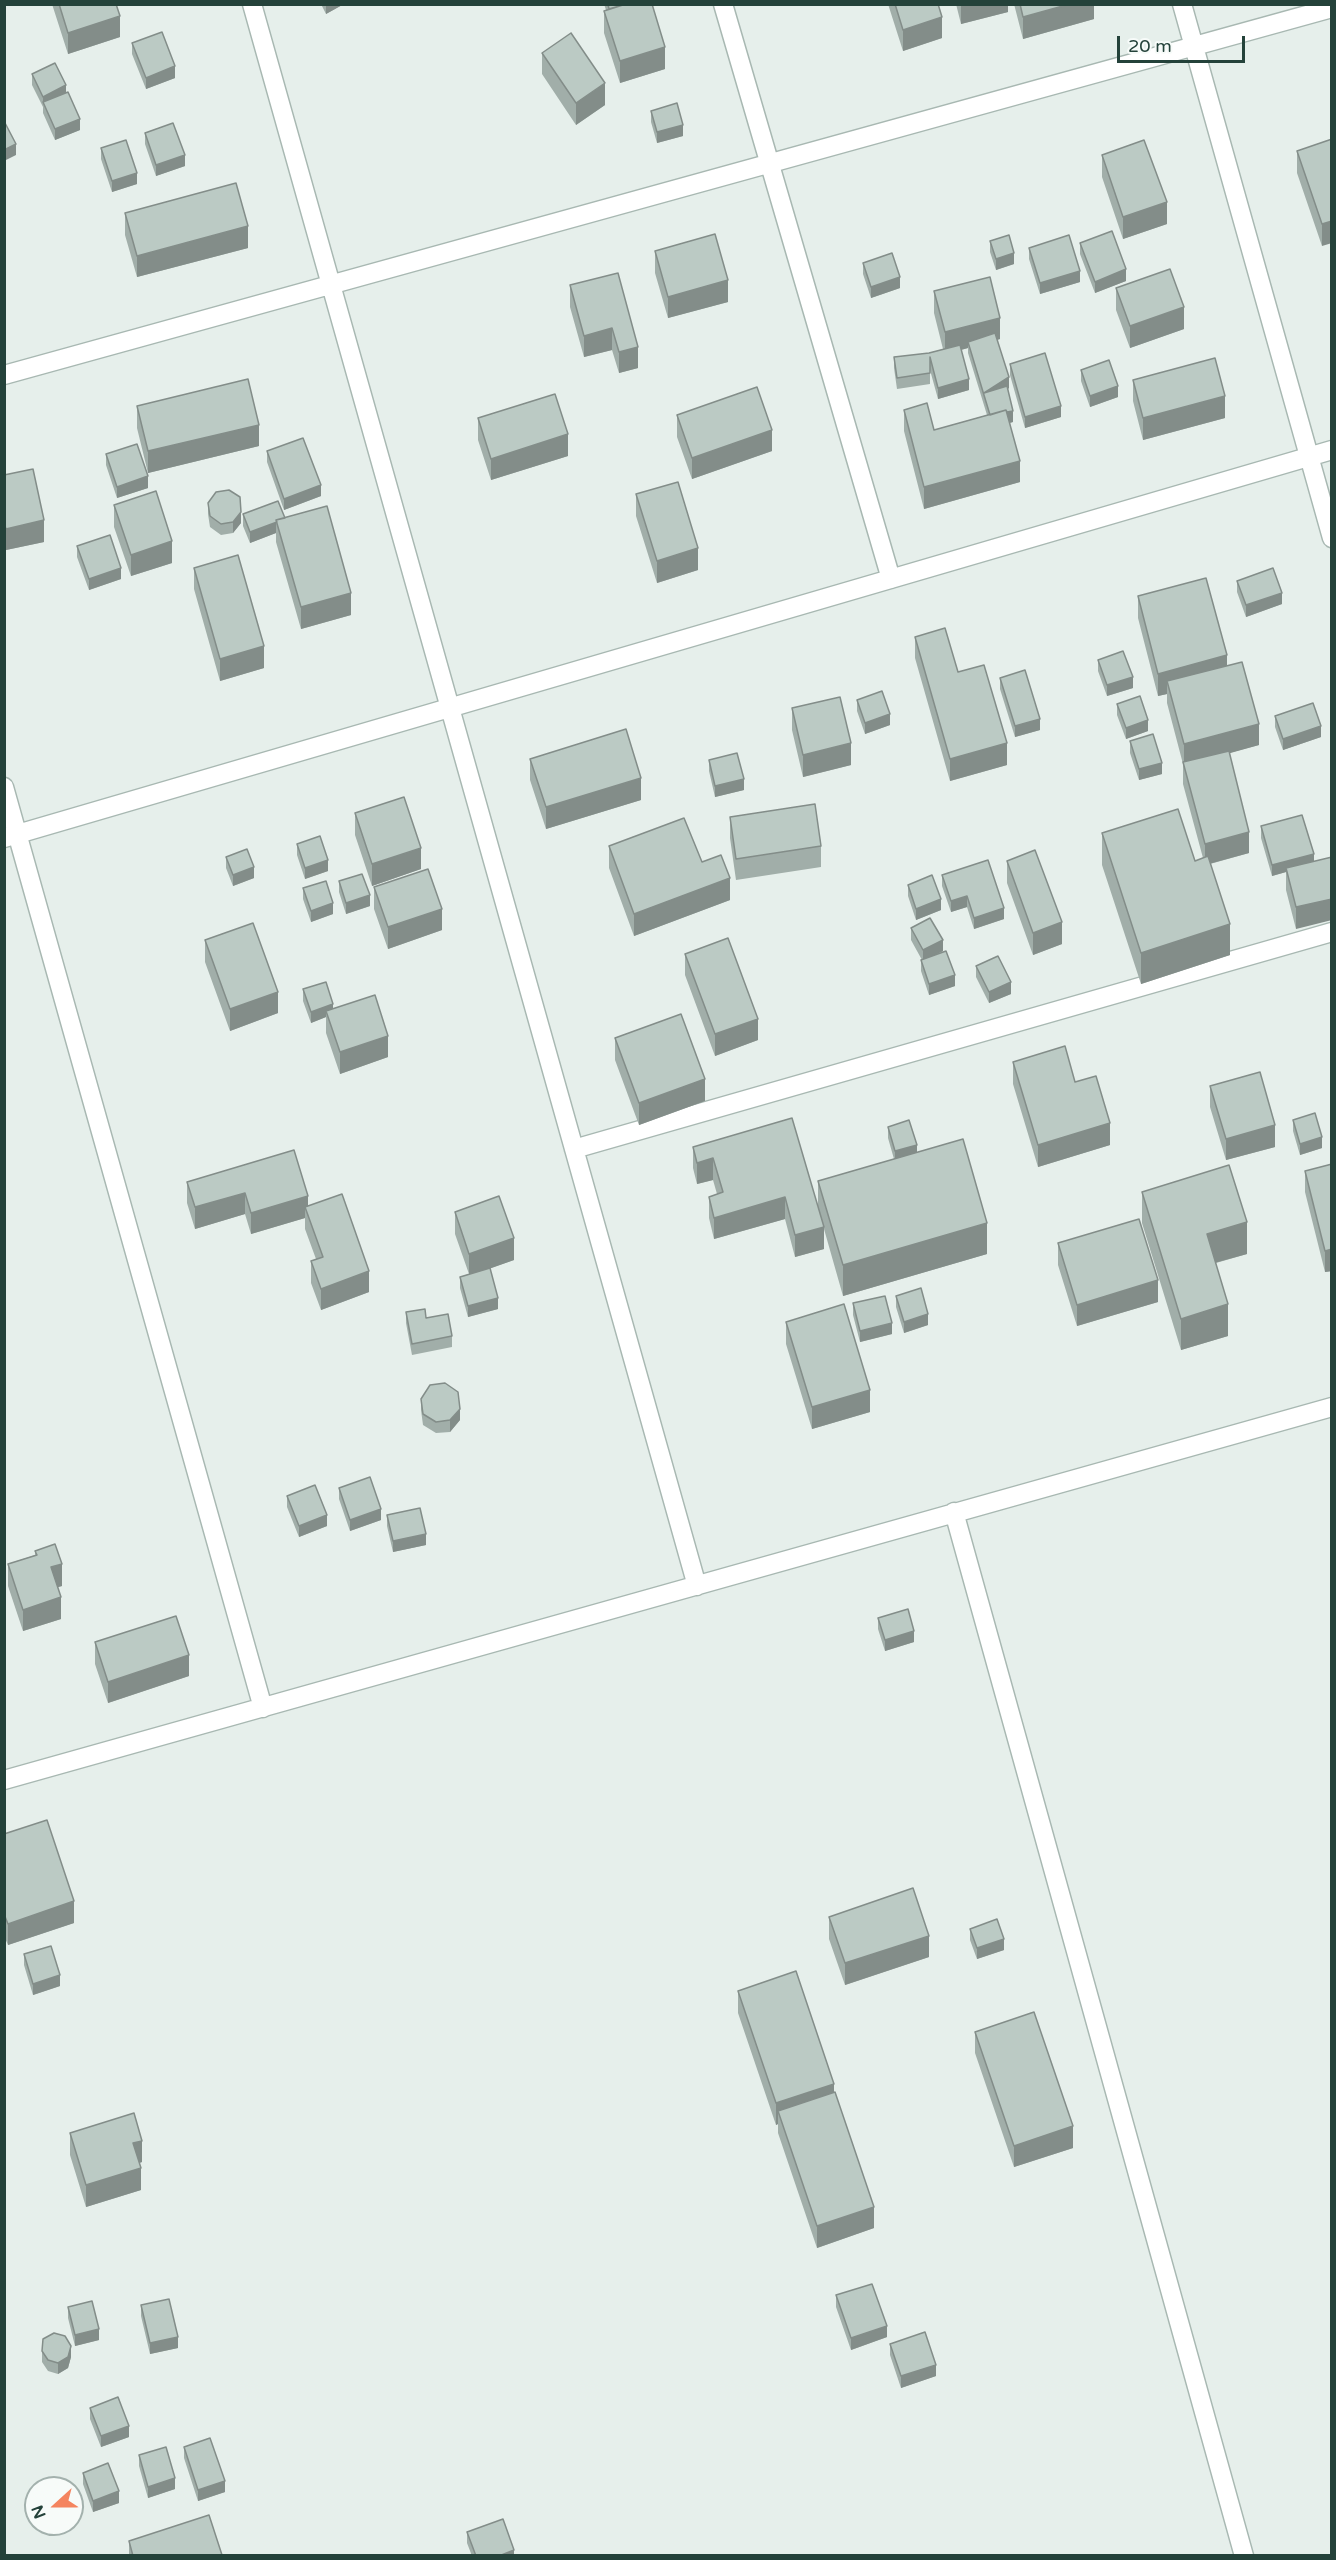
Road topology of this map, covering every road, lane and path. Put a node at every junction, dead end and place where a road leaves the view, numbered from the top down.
1 (252, 4) edge
2 (723, 4) edge
3 (1182, 4) edge
4 (1332, 8) edge
5 (1193, 46) junction
6 (770, 164) junction
7 (331, 285) junction
8 (4, 375) edge
9 (1332, 450) edge
10 (1309, 457) junction
11 (1332, 538) edge
12 (891, 579) junction
13 (450, 708) junction
14 (4, 787) edge
15 (11, 836) edge
16 (1332, 932) edge
17 (574, 1149) junction
18 (1332, 1407) edge
19 (954, 1512) junction
20 (696, 1586) junction
21 (263, 1708) junction
22 (4, 1780) edge
23 (1244, 2556) edge

1 - 7 street
2 - 6 street
3 - 5 street
4 - 5 street
5 - 6 street
5 - 10 street
6 - 7 street
6 - 12 street
7 - 8 street
7 - 13 street
9 - 10 street
10 - 11 street
10 - 12 street
12 - 13 street
13 - 15 street
13 - 17 street
14 - 15 street
15 - 21 street
16 - 17 street
17 - 20 street
18 - 19 street
19 - 20 street
19 - 23 street
20 - 21 street
21 - 22 street

